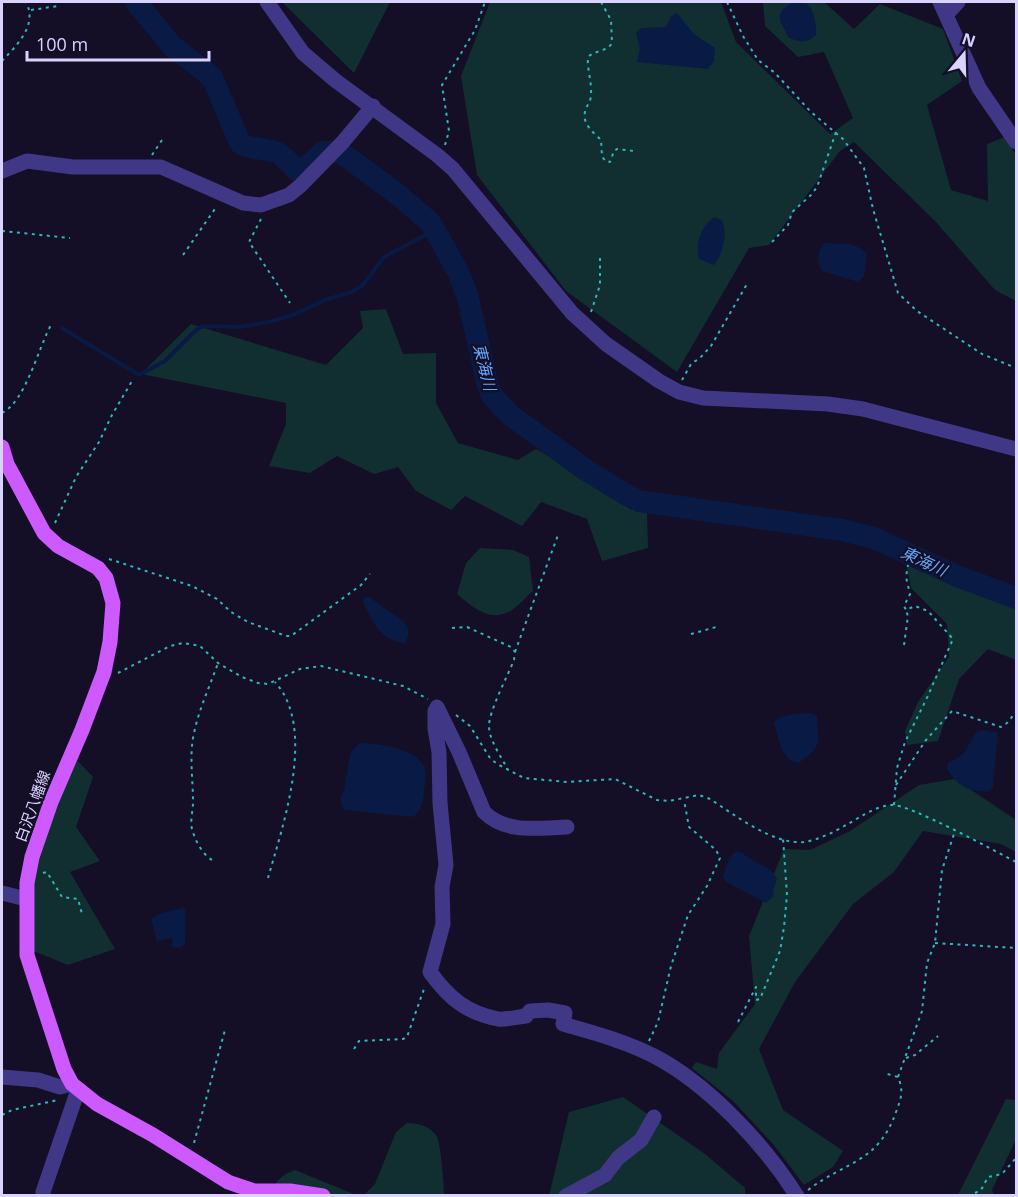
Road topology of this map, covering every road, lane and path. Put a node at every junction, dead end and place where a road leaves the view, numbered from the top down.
1 (27, 2) edge
2 (267, 2) edge
3 (486, 2) edge
4 (601, 2) edge
5 (727, 2) edge
6 (958, 2) edge
7 (58, 6) dead end
8 (943, 8) edge
9 (31, 10) junction
10 (2, 61) edge
11 (373, 106) junction
12 (836, 132) junction
13 (1017, 142) edge
14 (634, 151) dead end
15 (437, 155) junction
16 (2, 171) edge
17 (222, 193) junction
18 (261, 205) junction
19 (2, 231) edge
20 (70, 238) dead end
21 (772, 242) dead end
22 (183, 255) dead end
23 (600, 256) dead end
24 (747, 285) dead end
25 (290, 303) dead end
26 (52, 323) dead end
27 (585, 325) junction
28 (1017, 368) edge
29 (132, 381) dead end
30 (679, 392) junction
31 (2, 413) edge
32 (2, 447) edge
33 (1017, 449) edge
34 (4, 464) edge
35 (44, 533) junction
36 (558, 535) dead end
37 (109, 559) dead end
38 (908, 565) dead end
39 (370, 574) dead end
40 (906, 610) junction
41 (716, 627) dead end
42 (452, 628) dead end
43 (692, 634) dead end
44 (904, 645) dead end
45 (515, 652) junction
46 (218, 663) junction
47 (104, 672) junction
48 (275, 682) junction
49 (437, 707) junction
50 (1017, 712) edge
51 (507, 770) junction
52 (896, 785) junction
53 (684, 800) junction
54 (894, 805) junction
55 (567, 827) dead end
56 (955, 831) junction
57 (783, 838) junction
58 (212, 860) dead end
59 (1017, 862) edge
60 (268, 878) dead end
61 (27, 892) junction
62 (2, 893) edge
63 (82, 914) dead end
64 (935, 943) junction
65 (1017, 948) edge
66 (430, 972) junction
67 (738, 1022) dead end
68 (225, 1030) dead end
69 (938, 1036) dead end
70 (354, 1050) dead end
71 (644, 1051) junction
72 (906, 1058) junction
73 (884, 1073) dead end
74 (2, 1077) edge
75 (898, 1077) junction
76 (75, 1091) junction
77 (2, 1115) edge
78 (654, 1117) dead end
79 (189, 1158) junction
80 (1017, 1158) edge
81 (254, 1193) edge
82 (975, 1193) dead end
83 (46, 1194) edge
84 (323, 1196) edge
85 (566, 1196) edge
86 (799, 1196) edge

1 - 9 path
2 - 11 street
3 - 15 path
4 - 14 path
5 - 12 path
6 - 8 street
7 - 9 path
8 - 13 street
9 - 10 path
11 - 15 street
11 - 18 street
12 - 21 path
12 - 28 path
15 - 27 street
16 - 17 street
17 - 18 street
17 - 22 path
18 - 25 path
19 - 20 path
23 - 27 path
24 - 30 path
26 - 31 path
27 - 30 street
29 - 35 path
30 - 33 street
32 - 34 main road, 白沢八幡線
34 - 35 main road, 白沢八幡線
35 - 47 main road, 白沢八幡線
36 - 45 path
37 - 39 path
38 - 40 path
40 - 44 path
40 - 52 path
41 - 43 path
42 - 45 path
45 - 51 path
46 - 47 path
46 - 48 path
46 - 58 path
47 - 61 main road, 白沢八幡線
48 - 49 path
48 - 60 path
49 - 51 path
49 - 55 street
49 - 66 street
50 - 52 path
51 - 53 path
52 - 54 path
53 - 57 path
53 - 71 path
54 - 56 path
54 - 57 path
56 - 59 path
56 - 64 path
57 - 67 path
61 - 62 street
61 - 63 path
61 - 76 main road, 白沢八幡線
64 - 65 path
64 - 72 path
66 - 70 path
66 - 71 street
68 - 79 path
69 - 72 path
71 - 86 street
72 - 75 path
73 - 75 path
74 - 76 street
75 - 86 path
76 - 77 path
76 - 79 main road
76 - 83 street
78 - 85 street
79 - 81 main road
80 - 82 path
81 - 84 main road

